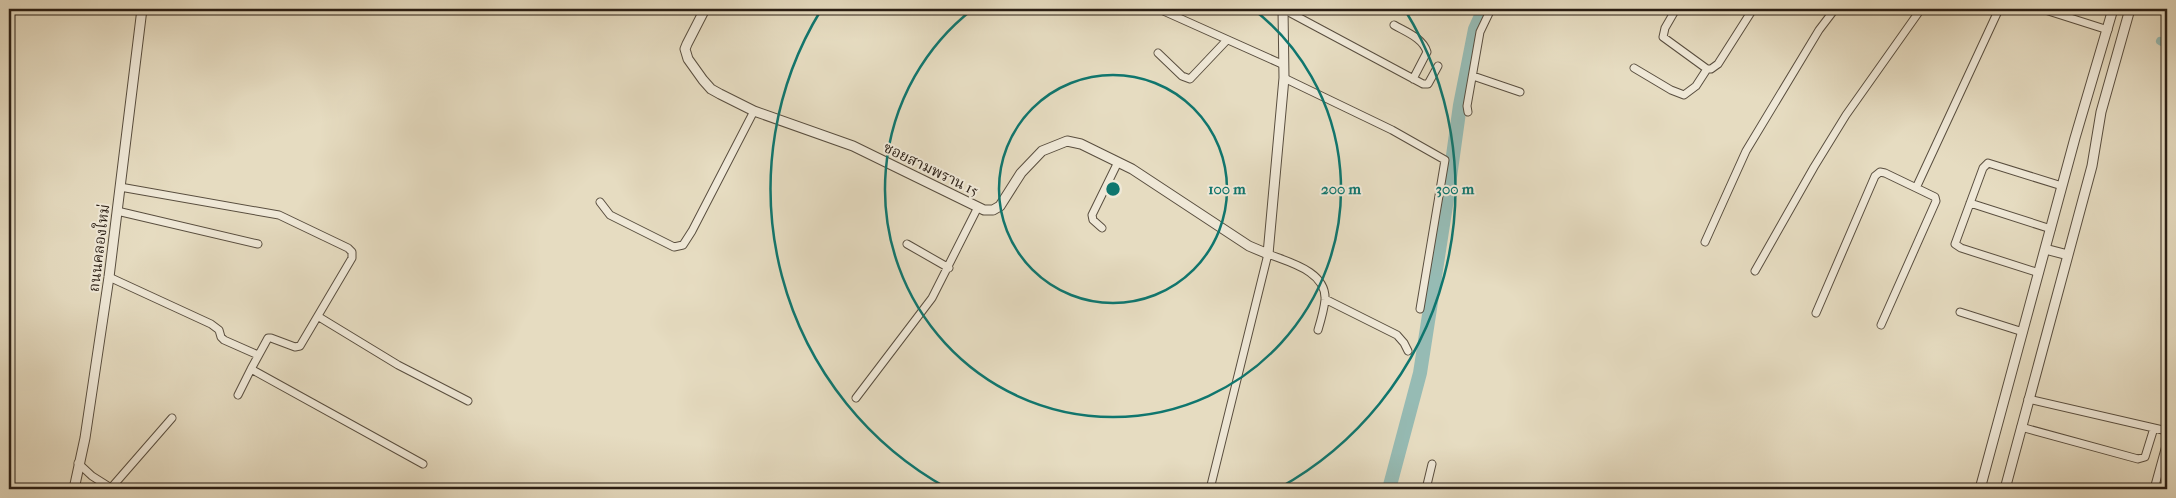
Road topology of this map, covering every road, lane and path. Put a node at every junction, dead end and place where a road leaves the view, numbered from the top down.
1 (142, 9) edge
2 (705, 9) edge
3 (1159, 9) edge
4 (1283, 9) edge
5 (1491, 9) edge
6 (1676, 9) edge
7 (1753, 9) edge
8 (1835, 9) edge
9 (1921, 9) edge
10 (1999, 9) edge
11 (2042, 9) edge
12 (2114, 9) edge
13 (2130, 9) edge
14 (2059, 11) edge
15 (1394, 25) dead end
16 (2108, 30) junction
17 (1227, 40) junction
18 (1158, 53) dead end
19 (1284, 65) junction
20 (1438, 66) dead end
21 (1634, 68) dead end
22 (1707, 69) junction
23 (1472, 76) junction
24 (1284, 78) junction
25 (1413, 79) junction
26 (1520, 92) dead end
27 (754, 112) junction
28 (1468, 112) dead end
29 (1118, 162) junction
30 (120, 186) junction
31 (2062, 186) junction
32 (1916, 188) junction
33 (600, 202) dead end
34 (1970, 203) junction
35 (978, 207) junction
36 (117, 211) junction
37 (1102, 228) dead end
38 (2051, 229) junction
39 (1705, 242) dead end
40 (258, 244) dead end
41 (907, 244) dead end
42 (2045, 249) junction
43 (1268, 254) junction
44 (2068, 255) junction
45 (949, 268) junction
46 (1755, 271) dead end
47 (2039, 273) junction
48 (109, 277) junction
49 (1325, 299) junction
50 (1420, 309) dead end
51 (1960, 312) dead end
52 (1816, 313) dead end
53 (319, 316) junction
54 (1881, 325) dead end
55 (1318, 330) dead end
56 (2023, 332) junction
57 (1408, 351) dead end
58 (258, 355) junction
59 (251, 369) junction
60 (238, 395) dead end
61 (856, 398) dead end
62 (2028, 399) junction
63 (468, 402) dead end
64 (172, 418) dead end
65 (2021, 427) junction
66 (2154, 428) junction
67 (2167, 431) edge
68 (2167, 442) edge
69 (78, 463) junction
70 (423, 464) dead end
71 (1432, 464) dead end
72 (74, 489) edge
73 (1210, 489) edge
74 (1426, 489) edge
75 (1980, 489) edge
76 (2005, 489) edge
77 (2154, 489) edge

1 - 30 street, ถนนคลองใหม่
2 - 27 street, ซอยสามพราน 15
3 - 17 street
4 - 19 street
4 - 25 street
5 - 23 street
6 - 22 street
7 - 22 street
8 - 39 street
9 - 46 street
10 - 32 street
11 - 14 street
12 - 16 street
13 - 44 street
14 - 16 street
15 - 25 street
16 - 31 street
17 - 18 street
17 - 19 street
19 - 24 street
20 - 25 street
21 - 22 street
23 - 26 street
23 - 28 street
24 - 43 street
24 - 50 street
27 - 33 street
27 - 35 street, ซอยสามพราน 15
29 - 35 street, ซอยสามพราน 15
29 - 37 street
29 - 43 street, ซอยสามพราน 15
30 - 36 street, ถนนคลองใหม่
30 - 53 street
31 - 34 street
31 - 38 street
32 - 52 street
32 - 54 street
34 - 38 street
34 - 47 street
35 - 45 street
36 - 40 street
36 - 48 street, ถนนคลองใหม่
38 - 42 street
41 - 45 street
42 - 44 street
42 - 47 street
43 - 49 street
43 - 73 street
44 - 62 street
45 - 61 street
47 - 56 street
48 - 58 street
48 - 69 street, ถนนคลองใหม่
49 - 55 street
49 - 57 street
51 - 56 street
53 - 58 street
53 - 63 street
56 - 75 street
58 - 59 street
59 - 60 street
59 - 70 street
62 - 65 street
62 - 66 street
64 - 69 street
65 - 66 street
65 - 76 street
66 - 67 street
68 - 77 street
69 - 72 street, ถนนคลองใหม่
71 - 74 street

